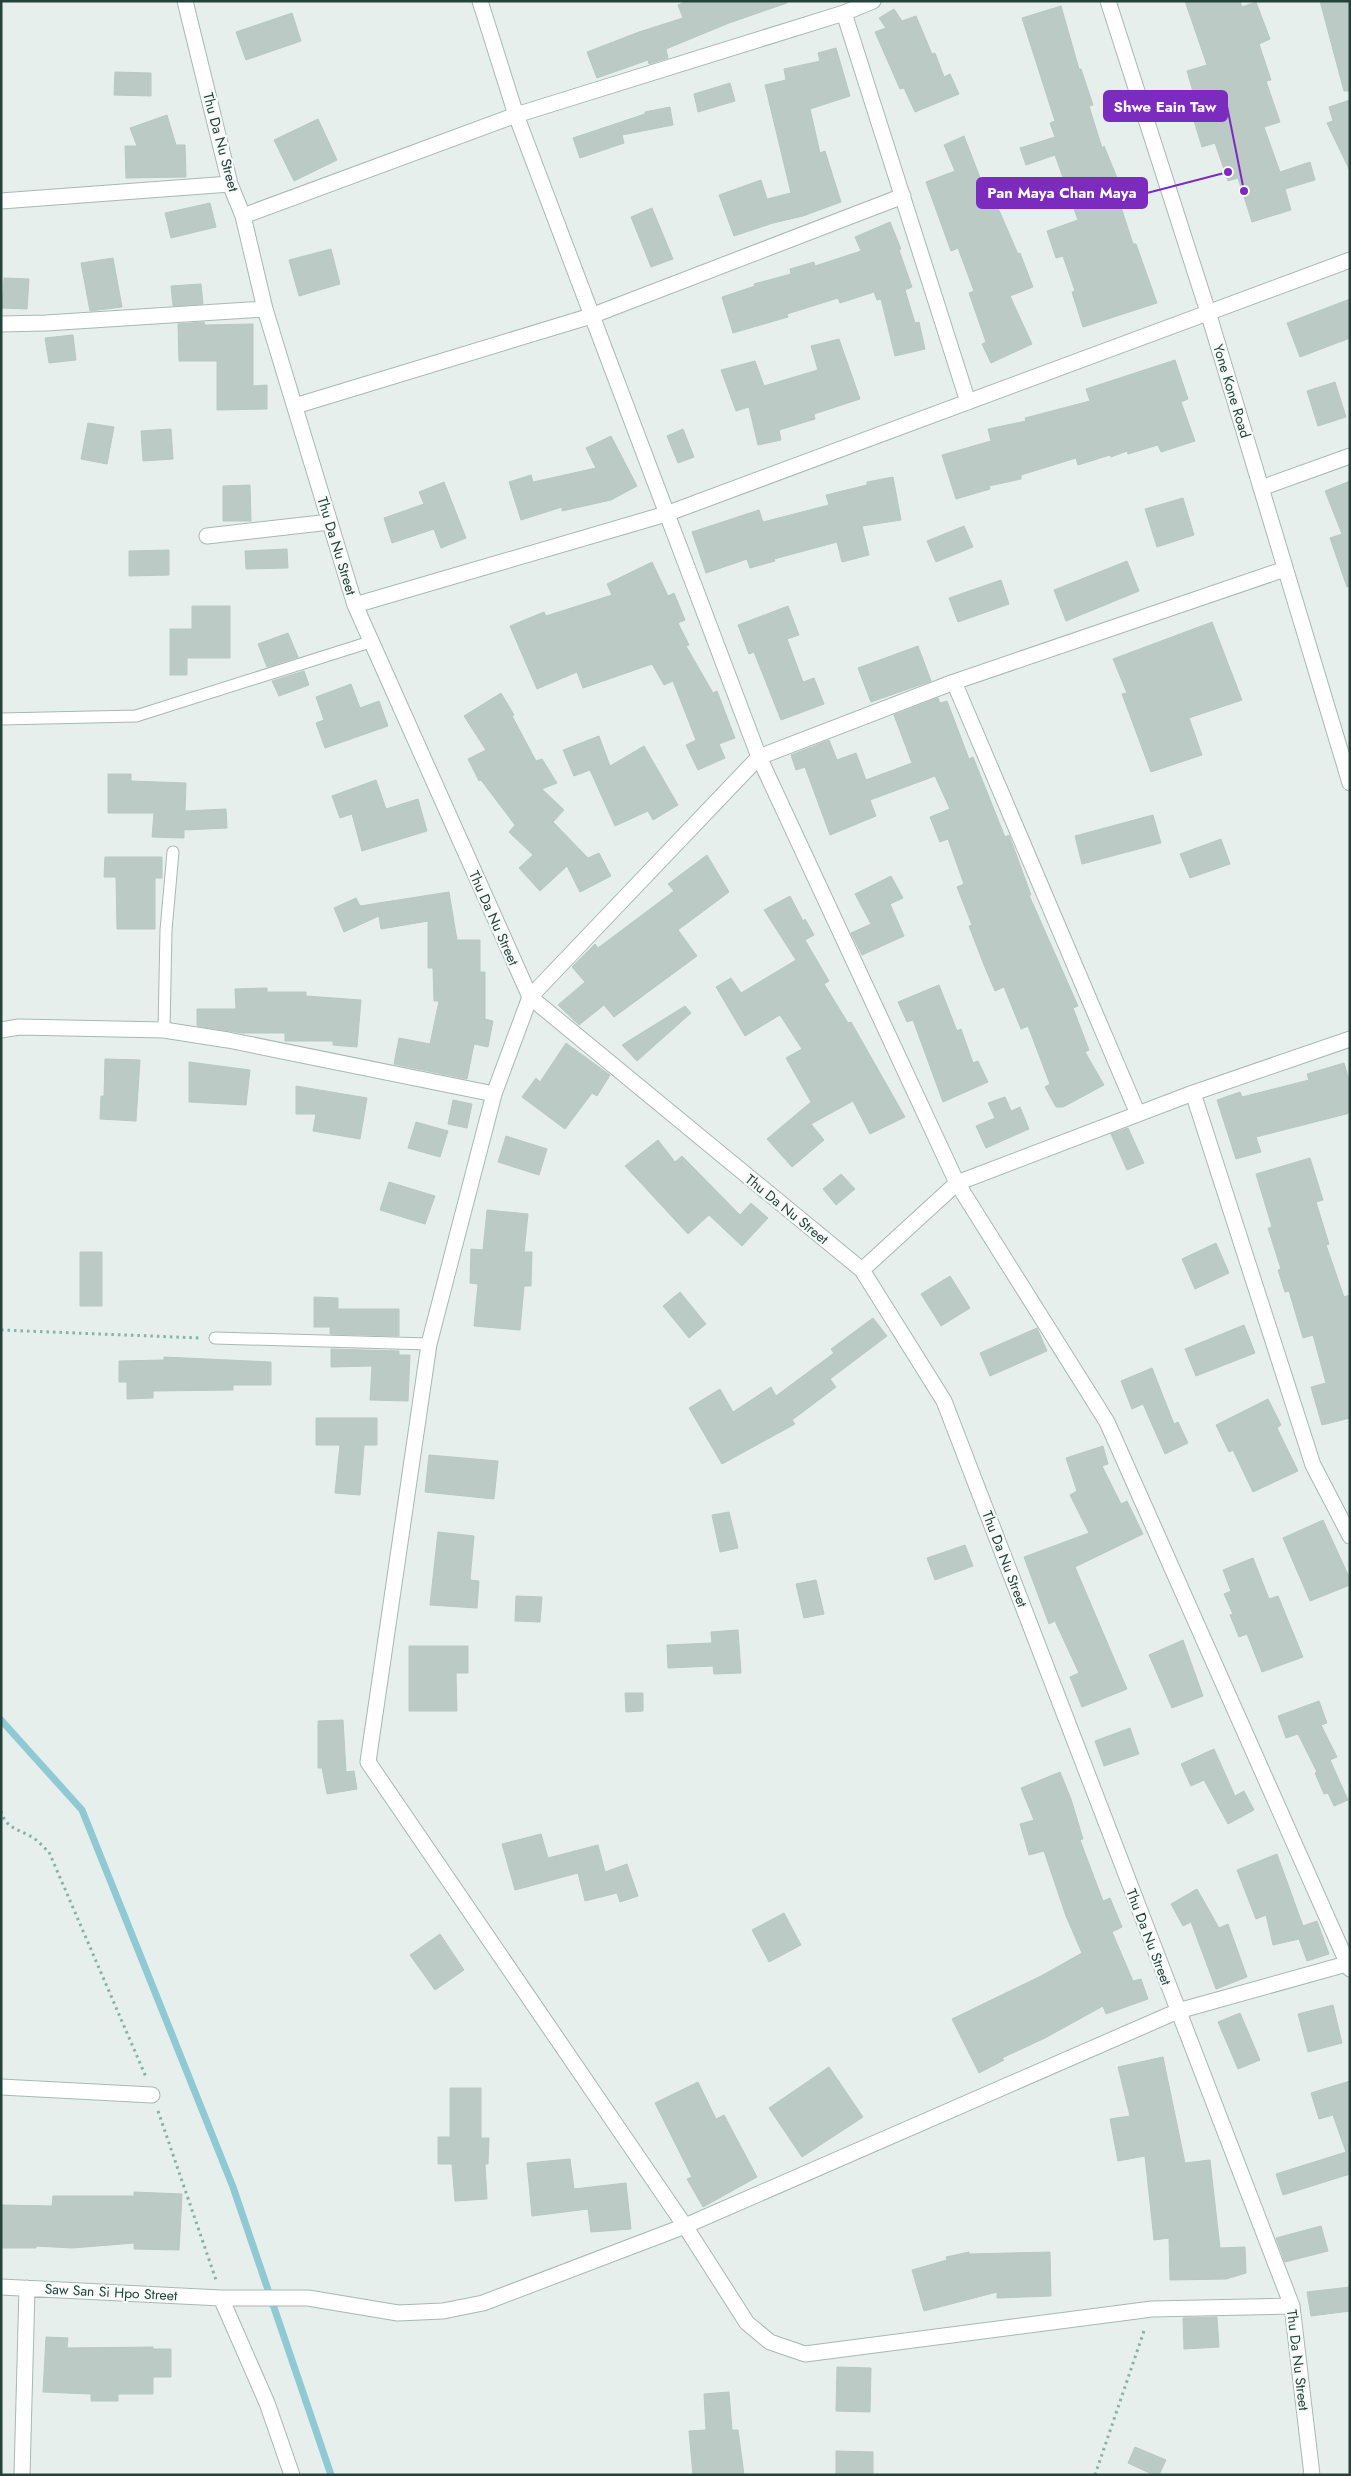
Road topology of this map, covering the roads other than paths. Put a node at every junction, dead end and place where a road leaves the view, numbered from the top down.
1 (185, 1) edge
2 (480, 1) edge
3 (873, 1) edge
4 (1108, 1) edge
5 (844, 13) junction
6 (516, 115) junction
7 (230, 184) junction
8 (902, 196) junction
9 (1, 201) edge
10 (243, 216) junction
11 (1350, 260) edge
12 (265, 309) junction
13 (1208, 312) junction
14 (591, 316) junction
15 (1, 324) edge
16 (968, 402) junction
17 (295, 406) junction
18 (1350, 456) edge
19 (1261, 488) junction
20 (666, 514) junction
21 (330, 522) junction
22 (207, 536) dead end
23 (1285, 569) junction
24 (355, 604) junction
25 (370, 642) junction
26 (954, 682) junction
27 (1, 719) edge
28 (759, 757) junction
29 (1350, 783) edge
30 (173, 852) dead end
31 (530, 997) junction
32 (1, 1030) edge
33 (164, 1030) junction
34 (1350, 1039) edge
35 (1192, 1093) junction
36 (494, 1094) junction
37 (1138, 1114) junction
38 (957, 1183) junction
39 (862, 1270) junction
40 (215, 1338) road end
41 (429, 1344) junction
42 (1350, 1536) edge
43 (1349, 1965) edge
44 (1178, 2011) junction
45 (1, 2087) edge
46 (152, 2095) road end
47 (684, 2226) junction
48 (1, 2287) edge
49 (27, 2288) junction
50 (221, 2298) junction
51 (1292, 2306) junction
52 (22, 2475) edge
53 (292, 2475) edge
54 (1312, 2475) edge

1 - 7 street, Thu Da Nu Street
2 - 6 street
3 - 5 street
4 - 13 street, Yone Kone Road
5 - 6 street
5 - 8 street
6 - 10 street
6 - 14 street
7 - 9 street
7 - 10 street, Thu Da Nu Street
8 - 14 street
8 - 16 street
10 - 12 street, Thu Da Nu Street
11 - 13 street
12 - 15 street
12 - 17 street, Thu Da Nu Street
13 - 16 street
13 - 19 street, Yone Kone Road
14 - 17 street
14 - 20 street
16 - 20 street
17 - 21 street, Thu Da Nu Street
18 - 19 street
19 - 23 street, Yone Kone Road
20 - 24 street
20 - 28 street
21 - 22 street
21 - 24 street, Thu Da Nu Street
23 - 26 street
23 - 29 street, Yone Kone Road
24 - 25 street, Thu Da Nu Street
25 - 27 lane
25 - 31 street, Thu Da Nu Street
26 - 28 street
26 - 37 street
28 - 31 street
28 - 38 street
30 - 33 lane
31 - 36 street
31 - 39 street, Thu Da Nu Street
32 - 33 street
33 - 36 street
34 - 35 street
35 - 37 street
35 - 42 street
36 - 41 street
37 - 38 street
38 - 39 street
38 - 43 street
39 - 44 street, Thu Da Nu Street
40 - 41 lane
41 - 47 street
43 - 44 street, Saw San Si Hpo Street
44 - 47 street, Saw San Si Hpo Street
44 - 51 street, Thu Da Nu Street
45 - 46 street
47 - 50 street, Saw San Si Hpo Street
47 - 51 street
48 - 49 street, Saw San Si Hpo Street
49 - 50 street, Saw San Si Hpo Street
49 - 52 street
50 - 53 street
51 - 54 street, Thu Da Nu Street

